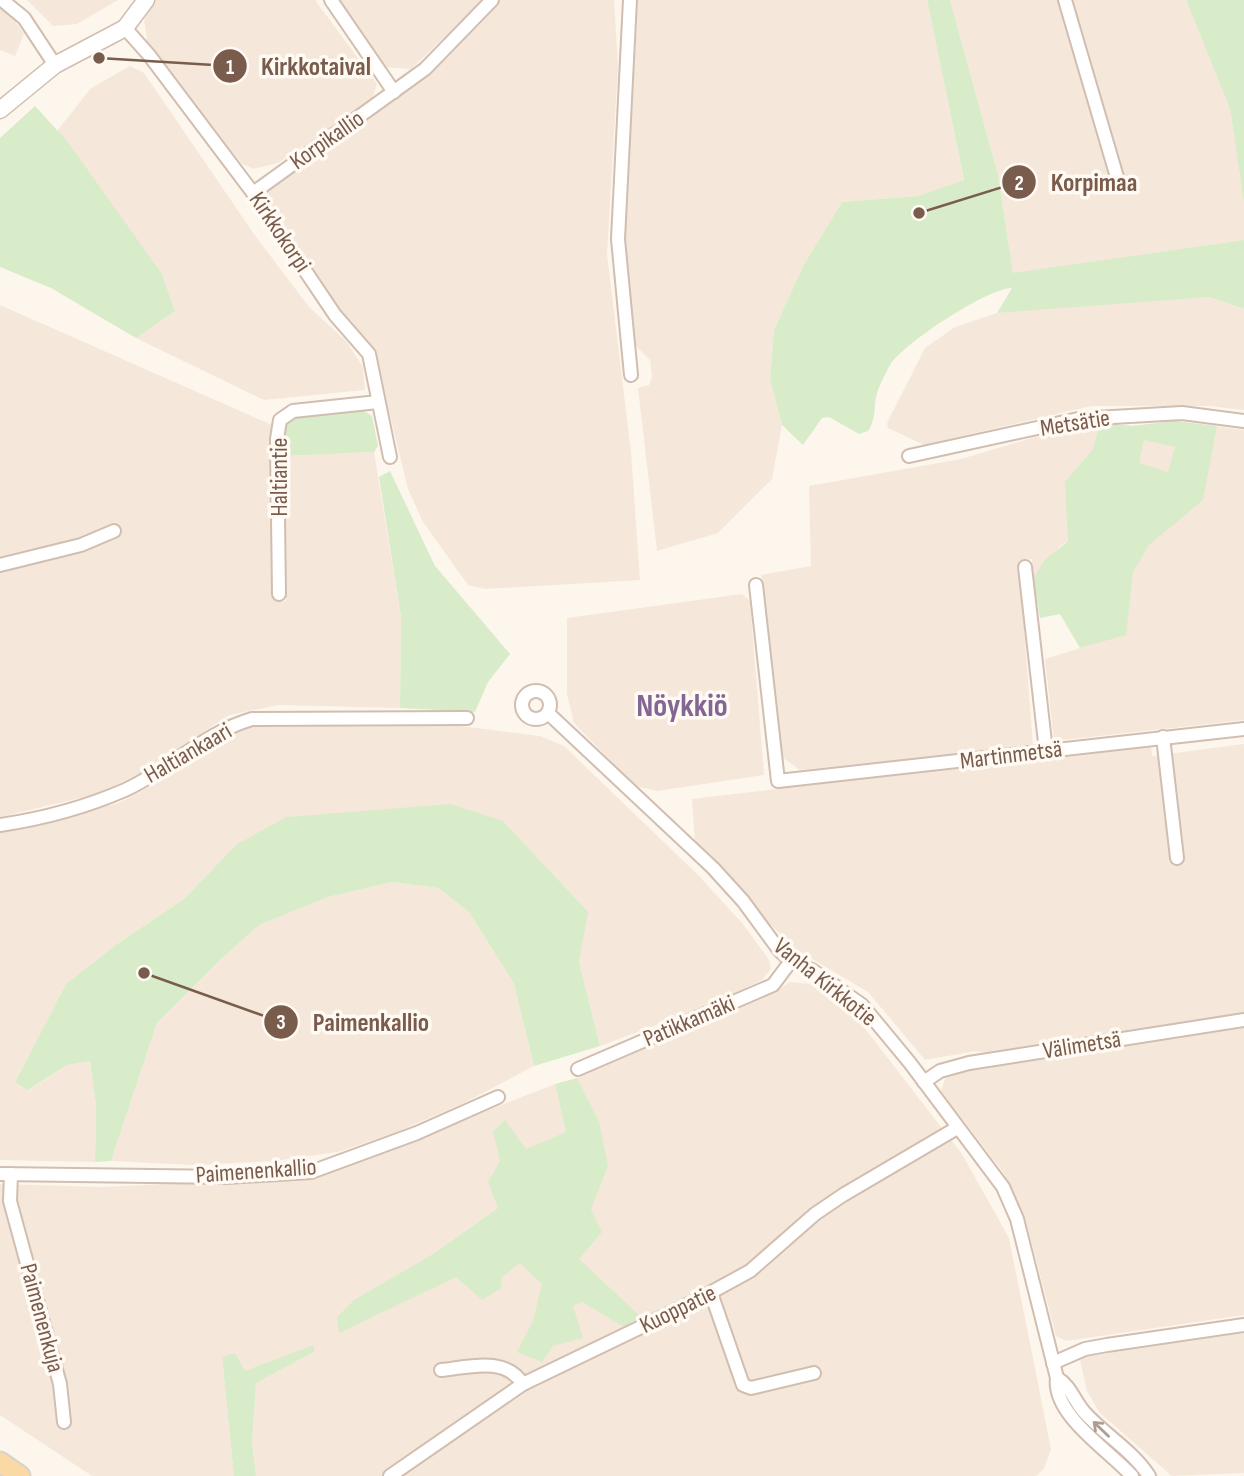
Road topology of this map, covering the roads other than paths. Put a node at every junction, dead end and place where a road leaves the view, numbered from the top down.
1 (2, 0) edge
2 (146, 0) edge
3 (331, 0) edge
4 (492, 0) edge
5 (630, 0) edge
6 (1065, 0) edge
7 (125, 28) junction
8 (55, 65) junction
9 (394, 92) junction
10 (0, 110) edge
11 (1119, 184) dead end
12 (253, 193) junction
13 (631, 375) dead end
14 (379, 402) junction
15 (1244, 421) edge
16 (909, 456) dead end
17 (390, 457) dead end
18 (114, 531) dead end
19 (0, 565) edge
20 (1025, 567) dead end
21 (756, 585) dead end
22 (279, 594) dead end
23 (548, 713) dead end
24 (467, 718) dead end
25 (1244, 729) edge
26 (1163, 737) junction
27 (1046, 751) junction
28 (0, 825) edge
29 (1177, 858) dead end
30 (791, 961) junction
31 (1244, 1020) edge
32 (578, 1069) dead end
33 (923, 1082) junction
34 (498, 1097) dead end
35 (957, 1128) junction
36 (5, 1174) edge
37 (710, 1293) junction
38 (1244, 1325) edge
39 (1053, 1363) junction
40 (441, 1370) dead end
41 (814, 1373) dead end
42 (1057, 1378) junction
43 (523, 1384) junction
44 (64, 1422) dead end
45 (0, 1462) edge
46 (20, 1476) edge
47 (390, 1476) edge
48 (1132, 1476) edge
49 (1149, 1476) edge

1 - 8 street
2 - 7 street
3 - 9 street
4 - 9 street, Korpikallio
5 - 13 street
6 - 11 street
7 - 8 street
7 - 12 street, Kirkkokorpi
8 - 10 street
9 - 12 street, Korpikallio
12 - 14 street, Kirkkokorpi
14 - 17 street, Kirkkokorpi
14 - 22 street, Haltiantie
15 - 16 street, Metsätie
18 - 19 street
20 - 27 street
21 - 27 street, Martinmetsä
23 - 30 street, Vanha Kirkkotie
24 - 28 street, Haltiankaari
25 - 26 street, Martinmetsä
26 - 27 street, Martinmetsä
26 - 29 street
30 - 32 street, Patikkamäki
30 - 33 street, Vanha Kirkkotie
31 - 33 street, Välimetsä
33 - 35 street, Vanha Kirkkotie
34 - 36 street, Paimenenkallio
35 - 37 street, Kuoppatie
35 - 39 street, Vanha Kirkkotie
36 - 44 street, Paimenenkuja
37 - 41 street
37 - 43 street, Kuoppatie
38 - 39 street
39 - 42 street, Vanha Kirkkotie
40 - 43 street
42 - 48 street, Vanha Kirkkotie
49 -> 42 street, Vanha Kirkkotie
43 - 47 street, Kuoppatie
45 - 46 main road

